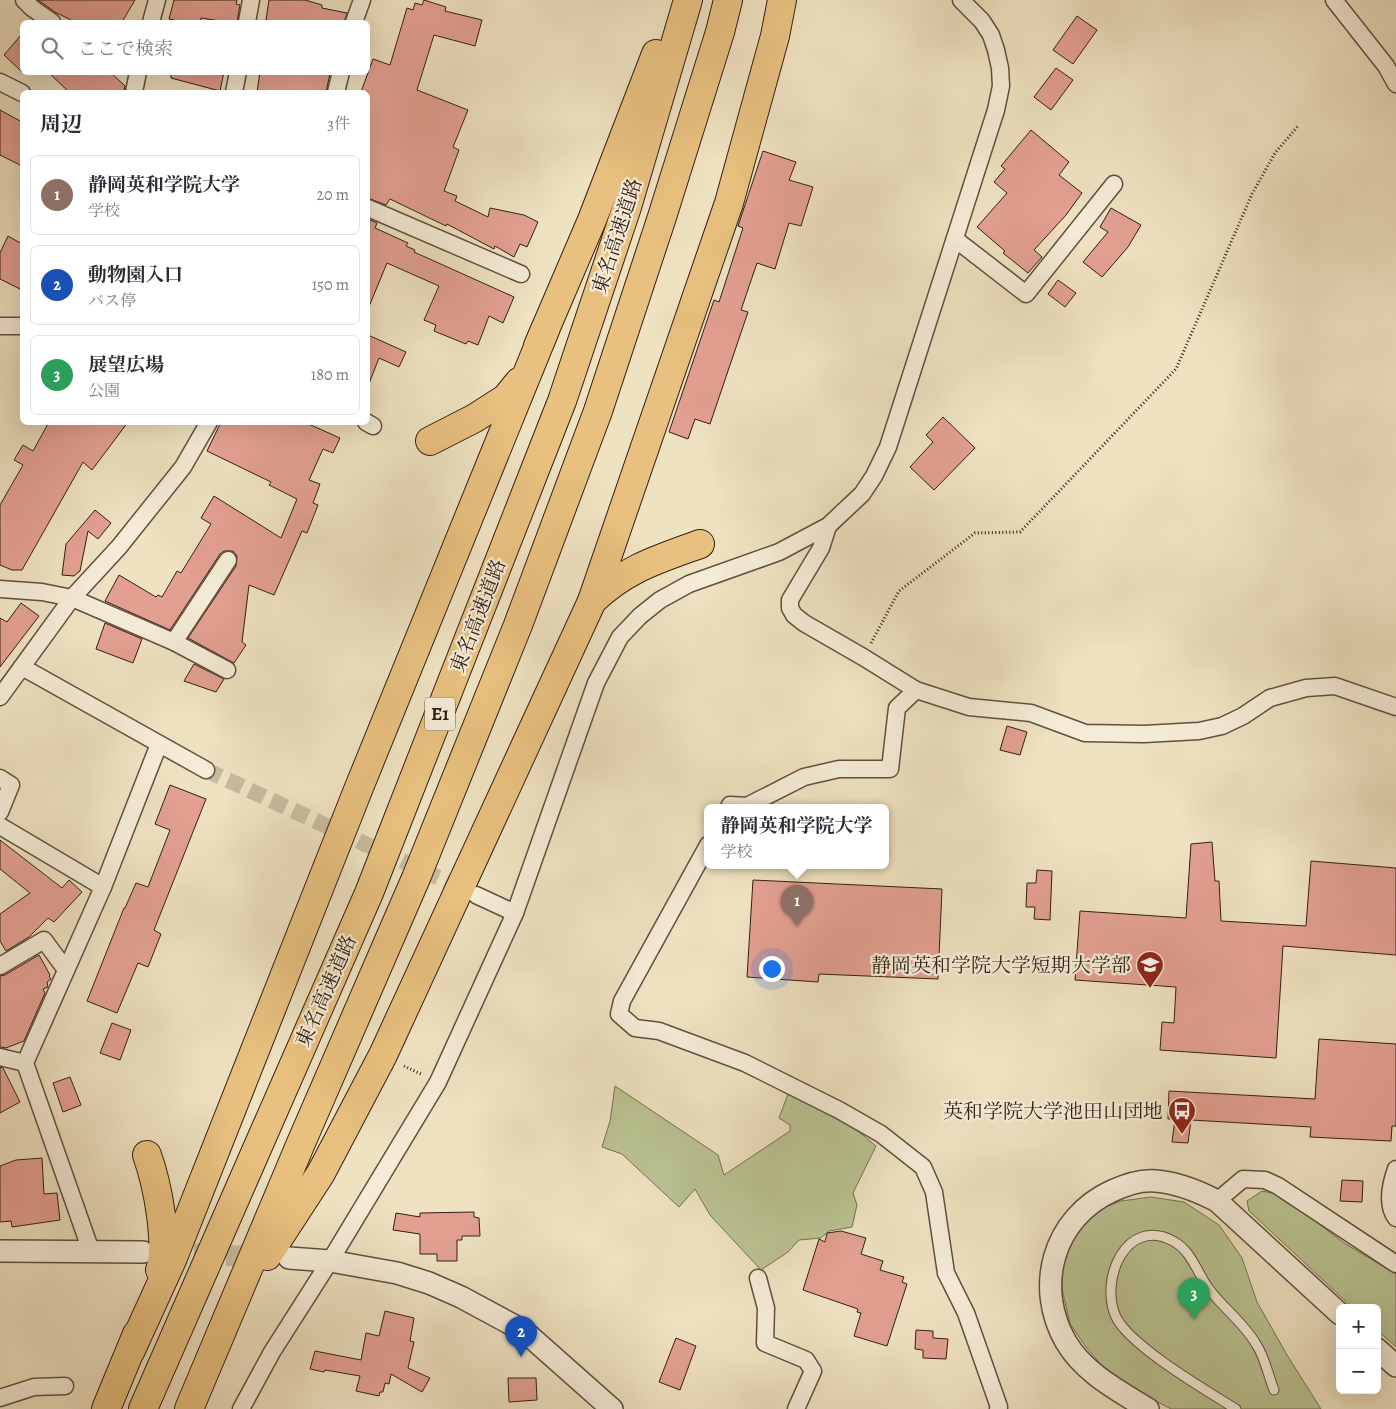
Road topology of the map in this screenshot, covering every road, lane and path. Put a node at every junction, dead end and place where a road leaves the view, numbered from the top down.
1 (24, 0) edge
2 (157, 0) edge
3 (251, 0) edge
4 (675, 0) edge
5 (688, 0) edge
6 (728, 0) edge
7 (782, 0) edge
8 (961, 0) edge
9 (1334, 0) edge
10 (358, 1) edge
11 (49, 20) edge
12 (152, 20) edge
13 (247, 20) edge
14 (354, 20) edge
15 (138, 75) edge
16 (237, 75) edge
17 (340, 75) edge
18 (0, 82) edge
19 (1396, 84) edge
20 (134, 90) edge
21 (234, 90) edge
22 (336, 90) edge
23 (20, 92) edge
24 (1298, 126) dead end
25 (1114, 184) dead end
26 (370, 209) edge
27 (955, 239) junction
28 (521, 274) dead end
29 (0, 326) edge
30 (20, 326) edge
31 (545, 330) junction
32 (208, 425) edge
33 (430, 441) dead end
34 (828, 526) junction
35 (700, 544) dead end
36 (228, 560) dead end
37 (0, 589) edge
38 (72, 598) junction
39 (592, 601) junction
40 (174, 642) junction
41 (863, 657) junction
42 (22, 667) junction
43 (227, 670) dead end
44 (916, 690) junction
45 (0, 697) edge
46 (1396, 707) edge
47 (159, 744) junction
48 (206, 770) tunnel mouth
49 (0, 778) edge
50 (751, 804) edge
51 (0, 812) edge
52 (0, 826) edge
53 (704, 852) edge
54 (103, 886) junction
55 (476, 895) tunnel mouth
56 (514, 913) junction
57 (0, 966) edge
58 (66, 970) junction
59 (0, 1057) edge
60 (25, 1063) junction
61 (398, 1063) dead end
62 (438, 1082) junction
63 (147, 1155) dead end
64 (1395, 1173) edge
65 (1217, 1201) junction
66 (1396, 1218) edge
67 (0, 1251) edge
68 (90, 1251) junction
69 (143, 1252) tunnel mouth
70 (289, 1258) tunnel mouth
71 (330, 1261) junction
72 (1396, 1264) edge
73 (758, 1278) dead end
74 (1336, 1310) edge
75 (229, 1315) junction
76 (1378, 1349) edge
77 (131, 1350) junction
78 (1396, 1366) edge
79 (65, 1386) dead end
80 (1274, 1390) dead end
81 (0, 1398) edge
82 (106, 1409) edge
83 (143, 1409) edge
84 (190, 1409) edge
85 (241, 1409) edge
86 (612, 1409) edge
87 (796, 1409) edge
88 (998, 1409) edge
89 (1148, 1409) edge
90 (1236, 1409) edge

1 - 11 street
2 - 12 street
3 - 13 street
4 - 31 highway
5 - 83 highway, 東名高速道路 / E1
6 - 75 highway, 東名高速道路 / E1
7 - 39 highway
8 - 27 street
9 - 19 street
10 - 14 street
15 - 20 street
16 - 21 street
17 - 22 street
18 - 23 street
24 - 41 path
25 - 27 street
26 - 28 street
27 - 34 street
29 - 30 street
31 - 33 highway
31 - 77 highway
32 - 38 street
34 - 41 street
34 - 56 street
35 - 39 highway
36 - 40 street
37 - 38 street
38 - 40 street
38 - 42 street
39 - 75 highway
40 - 43 street
41 - 44 street
42 - 45 street
42 - 47 street
44 - 46 street
44 - 50 street
47 - 48 street
47 - 54 street
49 - 51 street
52 - 54 street
53 - 88 street
54 - 58 street
55 - 56 street
56 - 62 street
57 - 58 street
58 - 60 street
59 - 60 street
60 - 68 street
61 - 62 path
62 - 71 street
63 - 77 highway
64 - 66 street
65 - 72 street
65 - 74 street
65 - 89 street
67 - 68 street
68 - 69 street
70 - 71 street
71 - 85 street
71 - 86 street
73 - 87 street
75 - 84 highway, 東名高速道路 / E1
76 - 78 street
77 - 82 highway
79 - 81 street
80 - 90 lane

